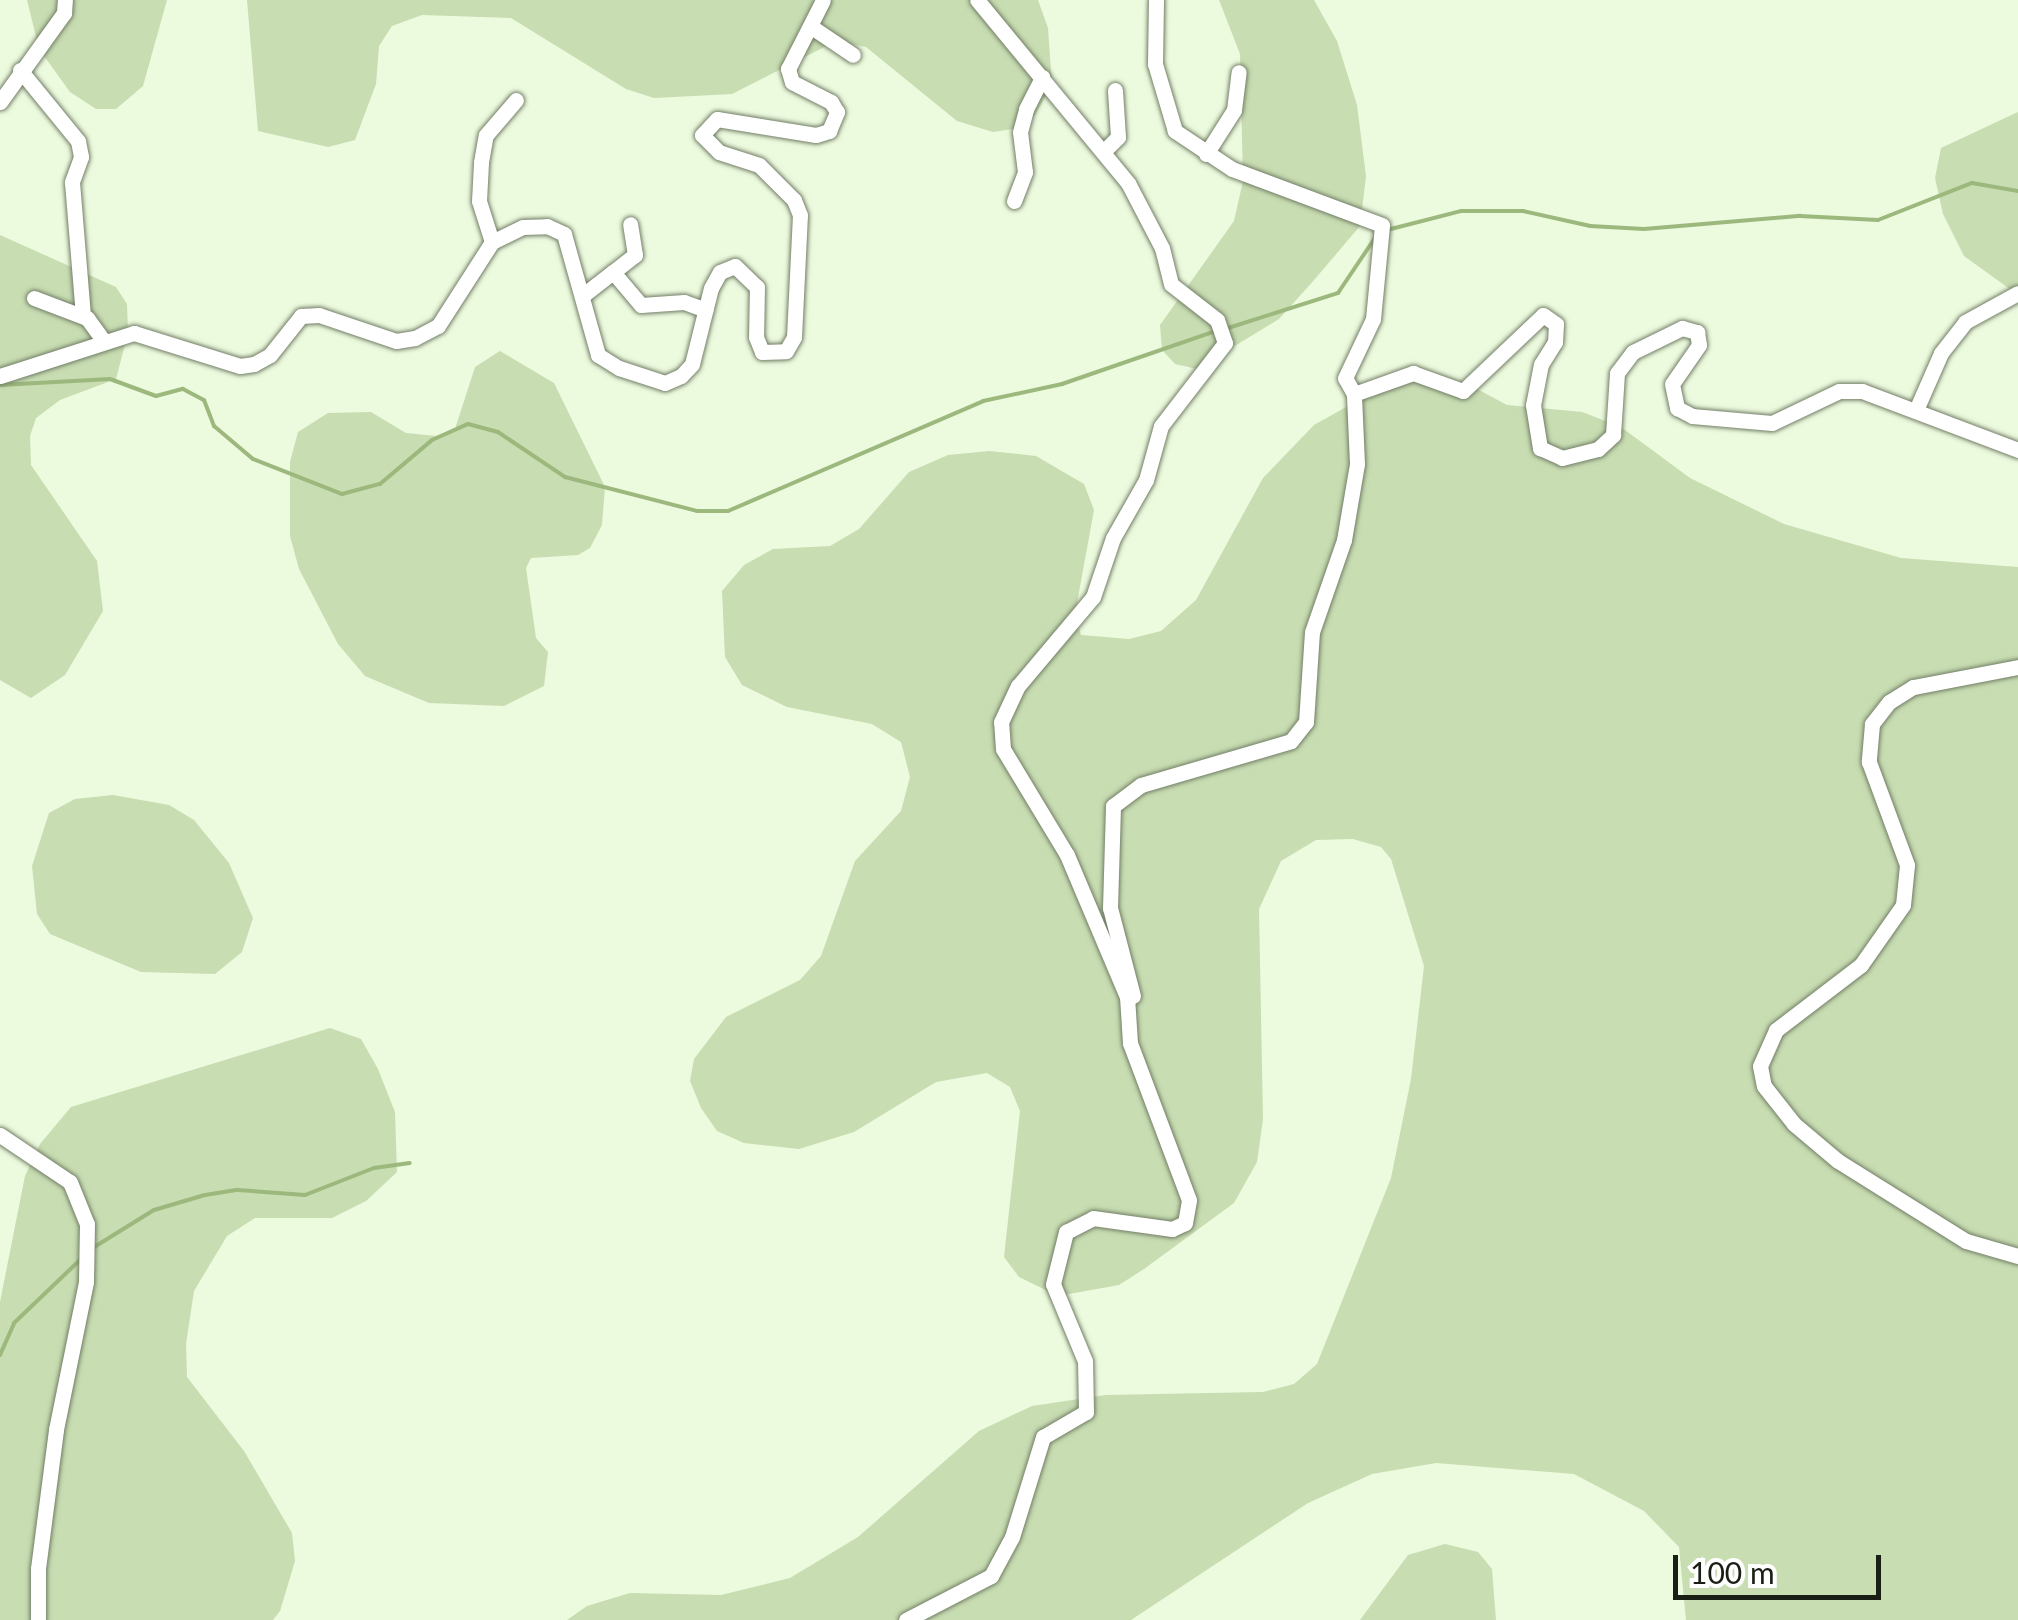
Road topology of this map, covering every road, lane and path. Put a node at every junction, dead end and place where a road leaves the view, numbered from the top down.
1 (65, 0) edge
2 (823, 0) edge
3 (977, 0) edge
4 (1156, 0) edge
5 (813, 28) junction
6 (854, 55) dead end
7 (20, 70) junction
8 (1240, 72) dead end
9 (1042, 77) junction
10 (1116, 90) dead end
11 (516, 100) dead end
12 (0, 102) edge
13 (1104, 151) junction
14 (1206, 154) junction
15 (1014, 201) dead end
16 (630, 224) dead end
17 (492, 242) junction
18 (613, 272) junction
19 (2018, 294) edge
20 (582, 296) junction
21 (34, 298) dead end
22 (706, 310) junction
23 (83, 316) junction
24 (104, 341) junction
25 (0, 376) edge
26 (1354, 394) junction
27 (1916, 410) junction
28 (2018, 450) edge
29 (2018, 667) edge
30 (1130, 1043) junction
31 (0, 1135) edge
32 (2018, 1256) edge
33 (38, 1620) edge
34 (906, 1620) edge

1 - 7 street
2 - 5 street
3 - 9 street
4 - 14 street
5 - 6 street
5 - 22 street
7 - 12 street
7 - 23 street
8 - 14 street
9 - 13 street
9 - 15 street
10 - 13 street
11 - 17 street
13 - 30 street
14 - 26 street
16 - 18 street
17 - 20 street
17 - 24 street
18 - 20 street
18 - 22 street
19 - 27 street
20 - 22 street
21 - 23 street
23 - 24 street
24 - 25 street
26 - 27 street
26 - 30 street
27 - 28 street
29 - 32 street
30 - 34 street
31 - 33 street

